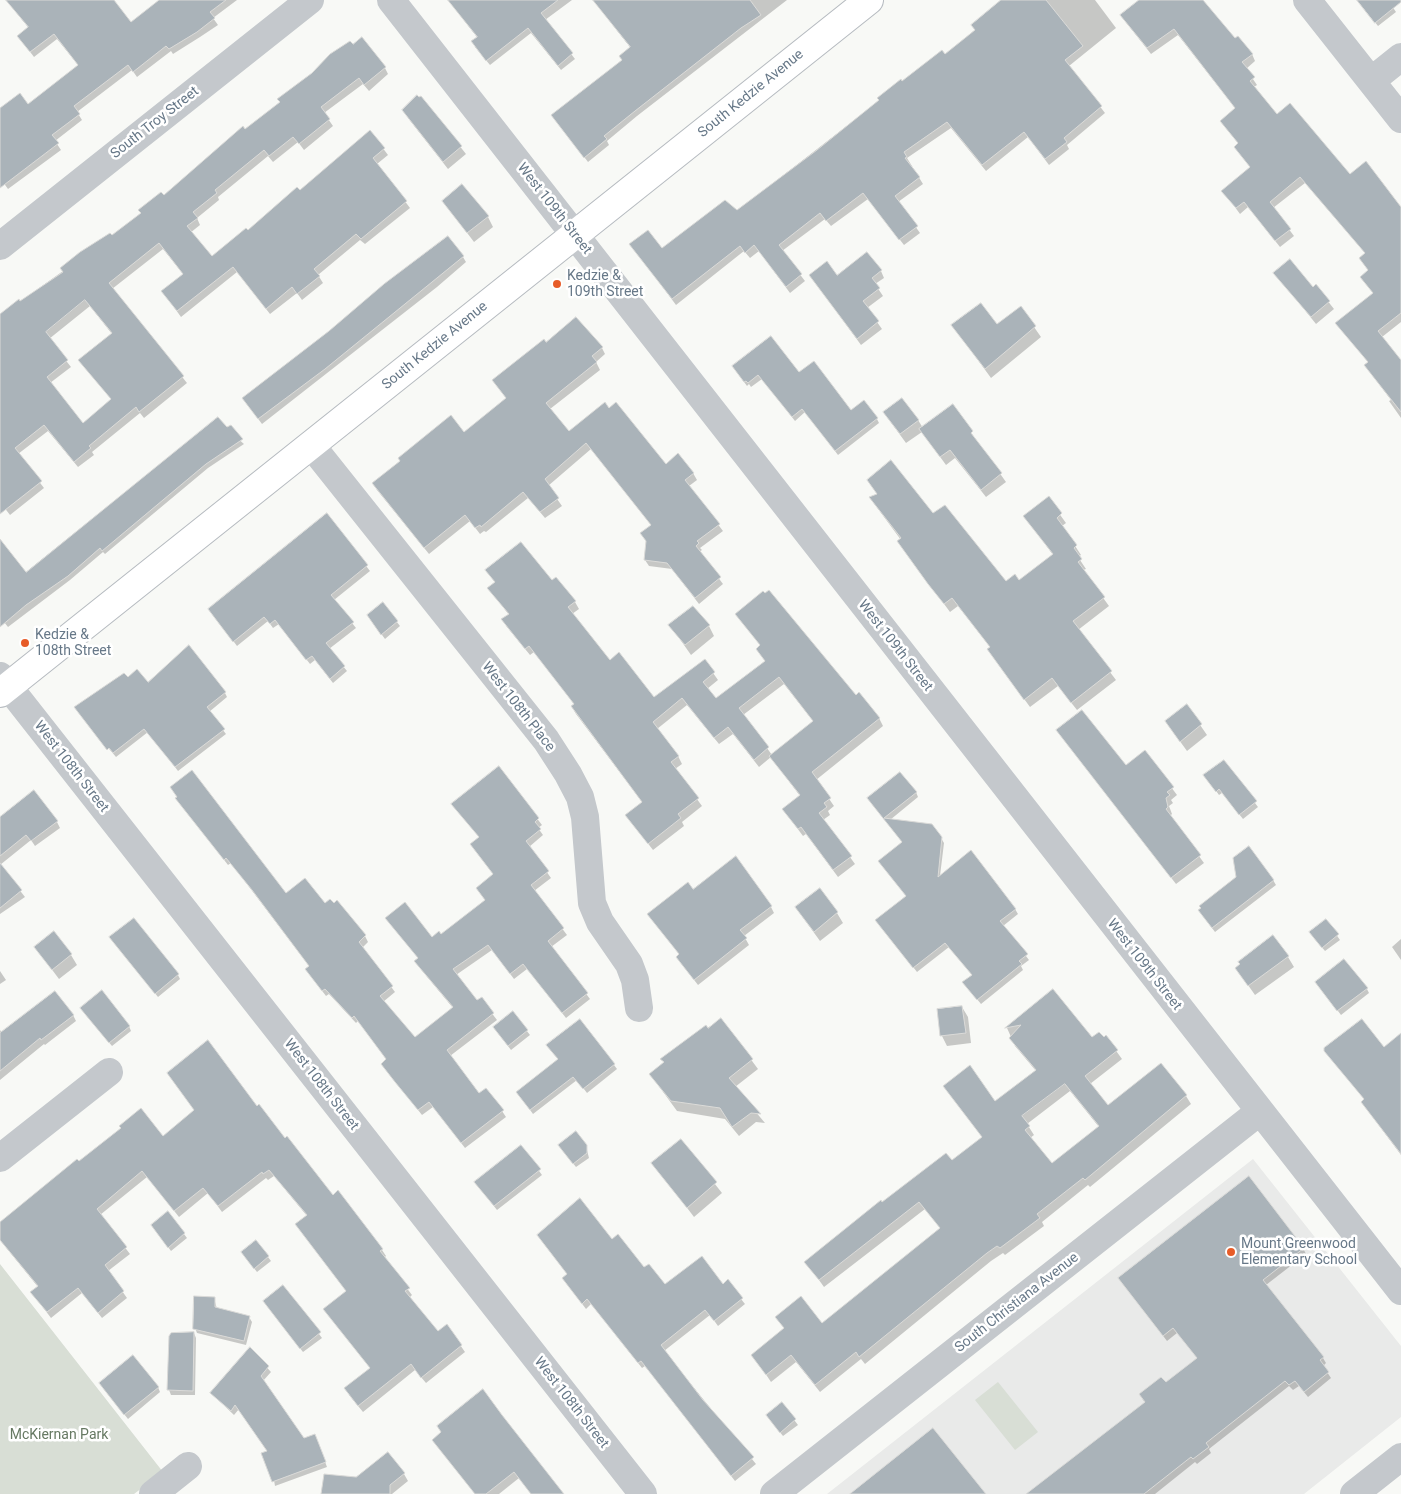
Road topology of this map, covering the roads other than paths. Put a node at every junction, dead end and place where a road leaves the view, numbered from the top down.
1 (310, 0) edge
2 (391, 0) edge
3 (869, 0) edge
4 (1307, 0) edge
5 (1401, 57) edge
6 (1371, 81) junction
7 (1401, 119) edge
8 (574, 235) junction
9 (0, 246) edge
10 (311, 445) junction
11 (3, 685) edge
12 (638, 1008) dead end
13 (109, 1072) dead end
14 (1259, 1112) junction
15 (0, 1158) edge
16 (1401, 1291) edge
17 (1401, 1456) edge
18 (188, 1466) dead end
19 (154, 1494) edge
20 (642, 1494) edge
21 (774, 1494) edge
22 (1354, 1494) edge

1 - 9 street, South Troy Street
2 - 8 street, West 109th Street
3 - 8 main road, South Kedzie Avenue
4 - 6 street
5 - 6 street
6 - 7 street
8 - 10 main road, South Kedzie Avenue
8 - 14 street, West 109th Street
10 - 11 main road, South Kedzie Avenue
10 - 12 street, West 108th Place
11 - 20 street, West 108th Street
13 - 15 street
14 - 16 street, West 109th Street
14 - 21 street, South Christiana Avenue
17 - 22 street
18 - 19 street

